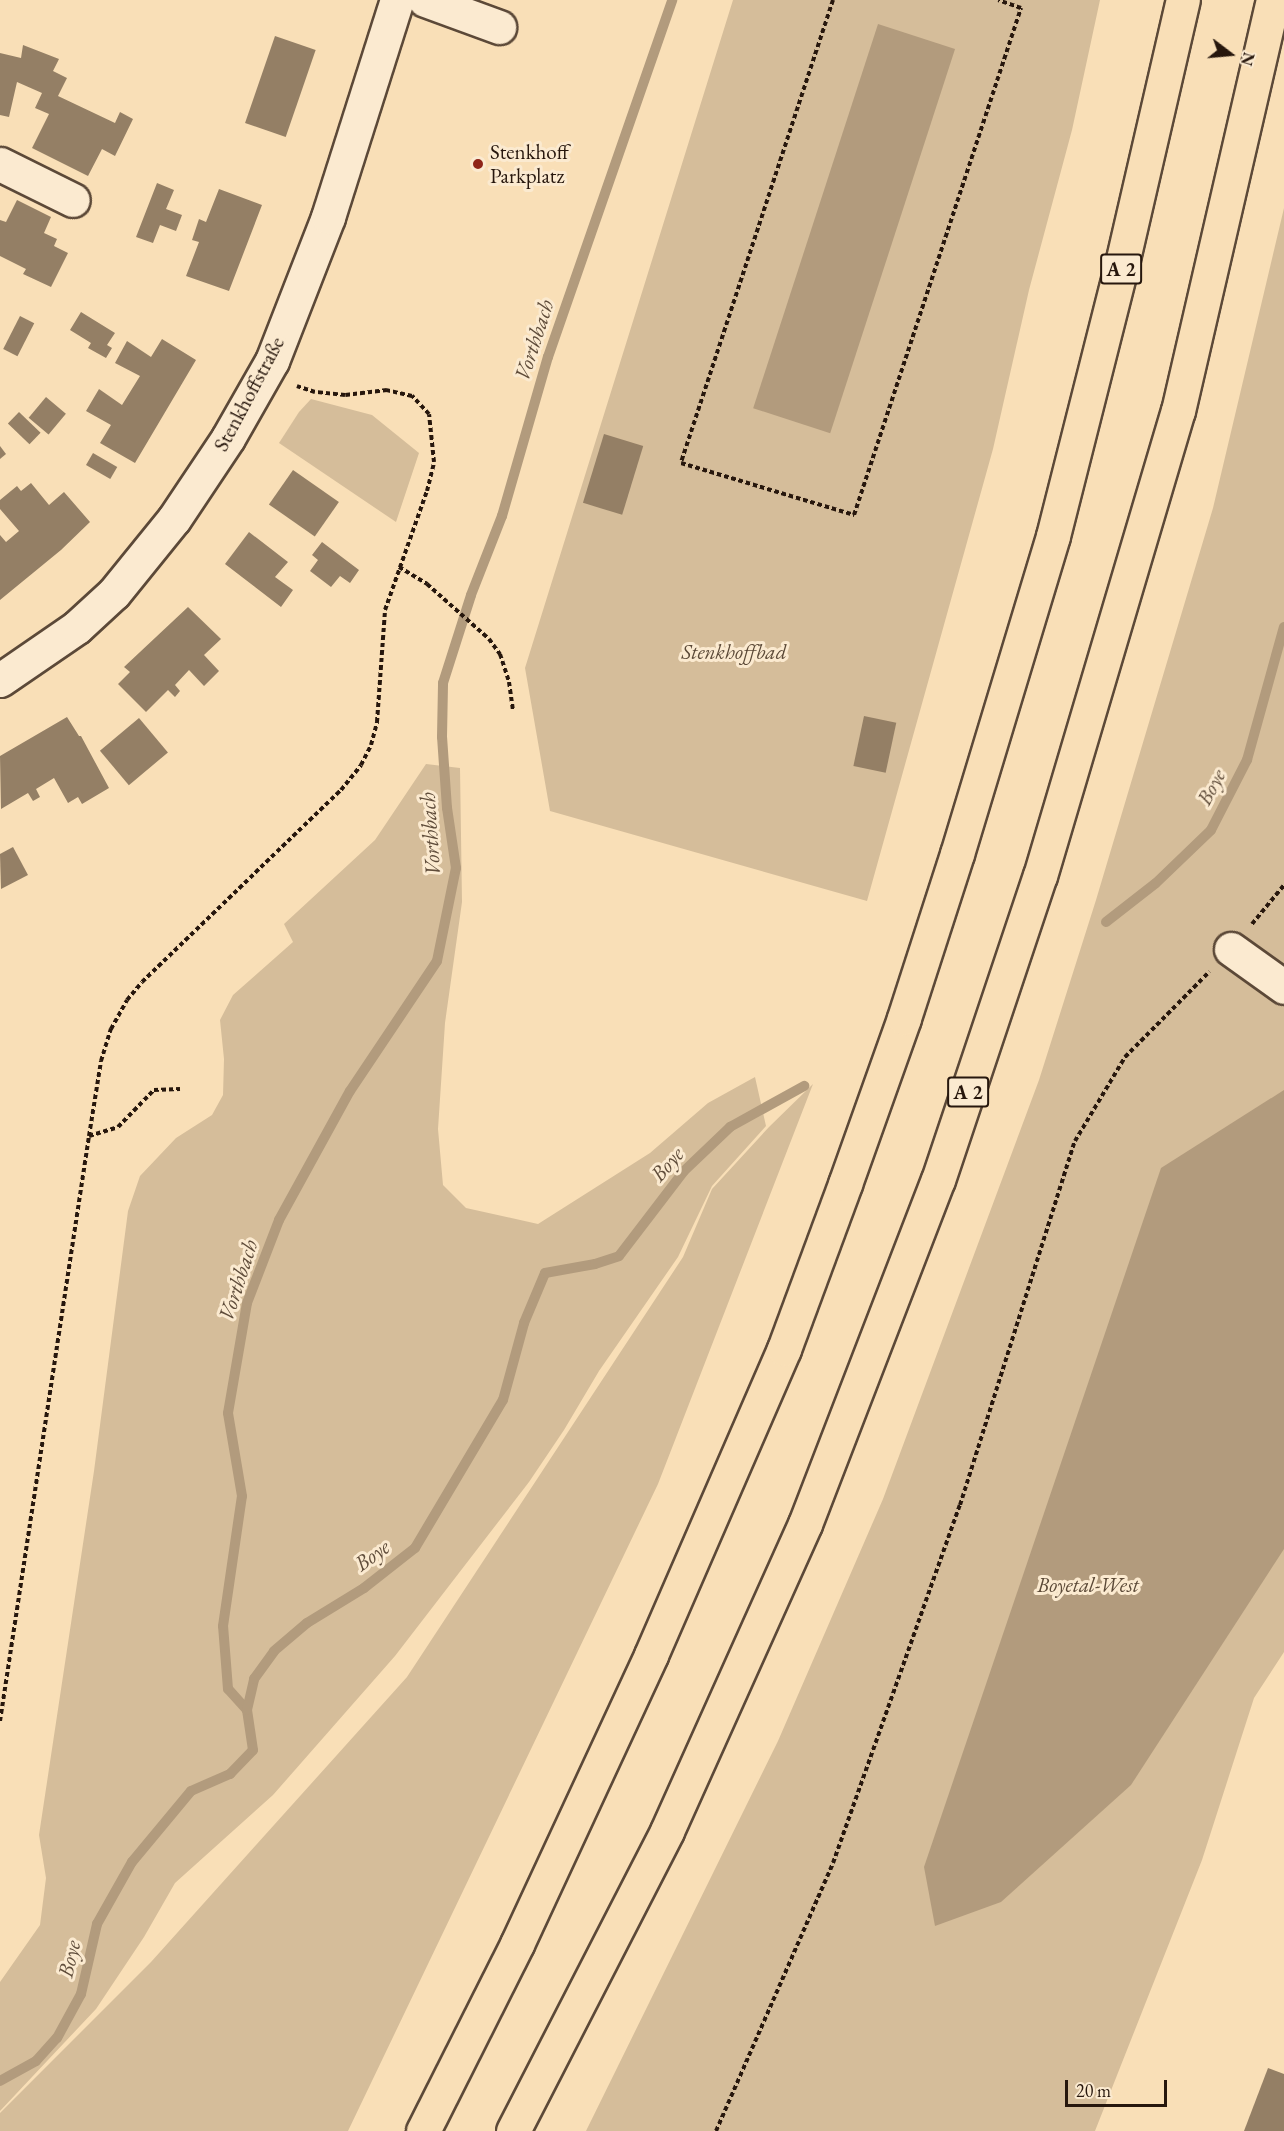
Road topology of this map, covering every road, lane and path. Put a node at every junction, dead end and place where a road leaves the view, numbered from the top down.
1 (397, 0) edge
2 (425, 0) edge
3 (833, 0) edge
4 (998, 0) edge
5 (1184, 0) edge
6 (1273, 0) edge
7 (500, 27) dead end
8 (0, 164) edge
9 (73, 200) dead end
10 (266, 372) junction
11 (399, 567) junction
12 (0, 680) edge
13 (513, 711) dead end
14 (1284, 885) edge
15 (1231, 949) junction
16 (1284, 987) edge
17 (180, 1089) dead end
18 (89, 1136) junction
19 (0, 1721) edge
20 (423, 2131) edge
21 (513, 2131) edge
22 (716, 2131) edge

1 - 10 street, Stenkhoffstraße
2 - 7 street
3 - 4 path
5 - 20 highway, A 2
6 - 21 highway, A 2
8 - 9 street
10 - 11 path
10 - 12 street, Stenkhoffstraße
11 - 13 path
11 - 18 path
14 - 15 path
15 - 16 street
15 - 22 path
17 - 18 path
18 - 19 path

